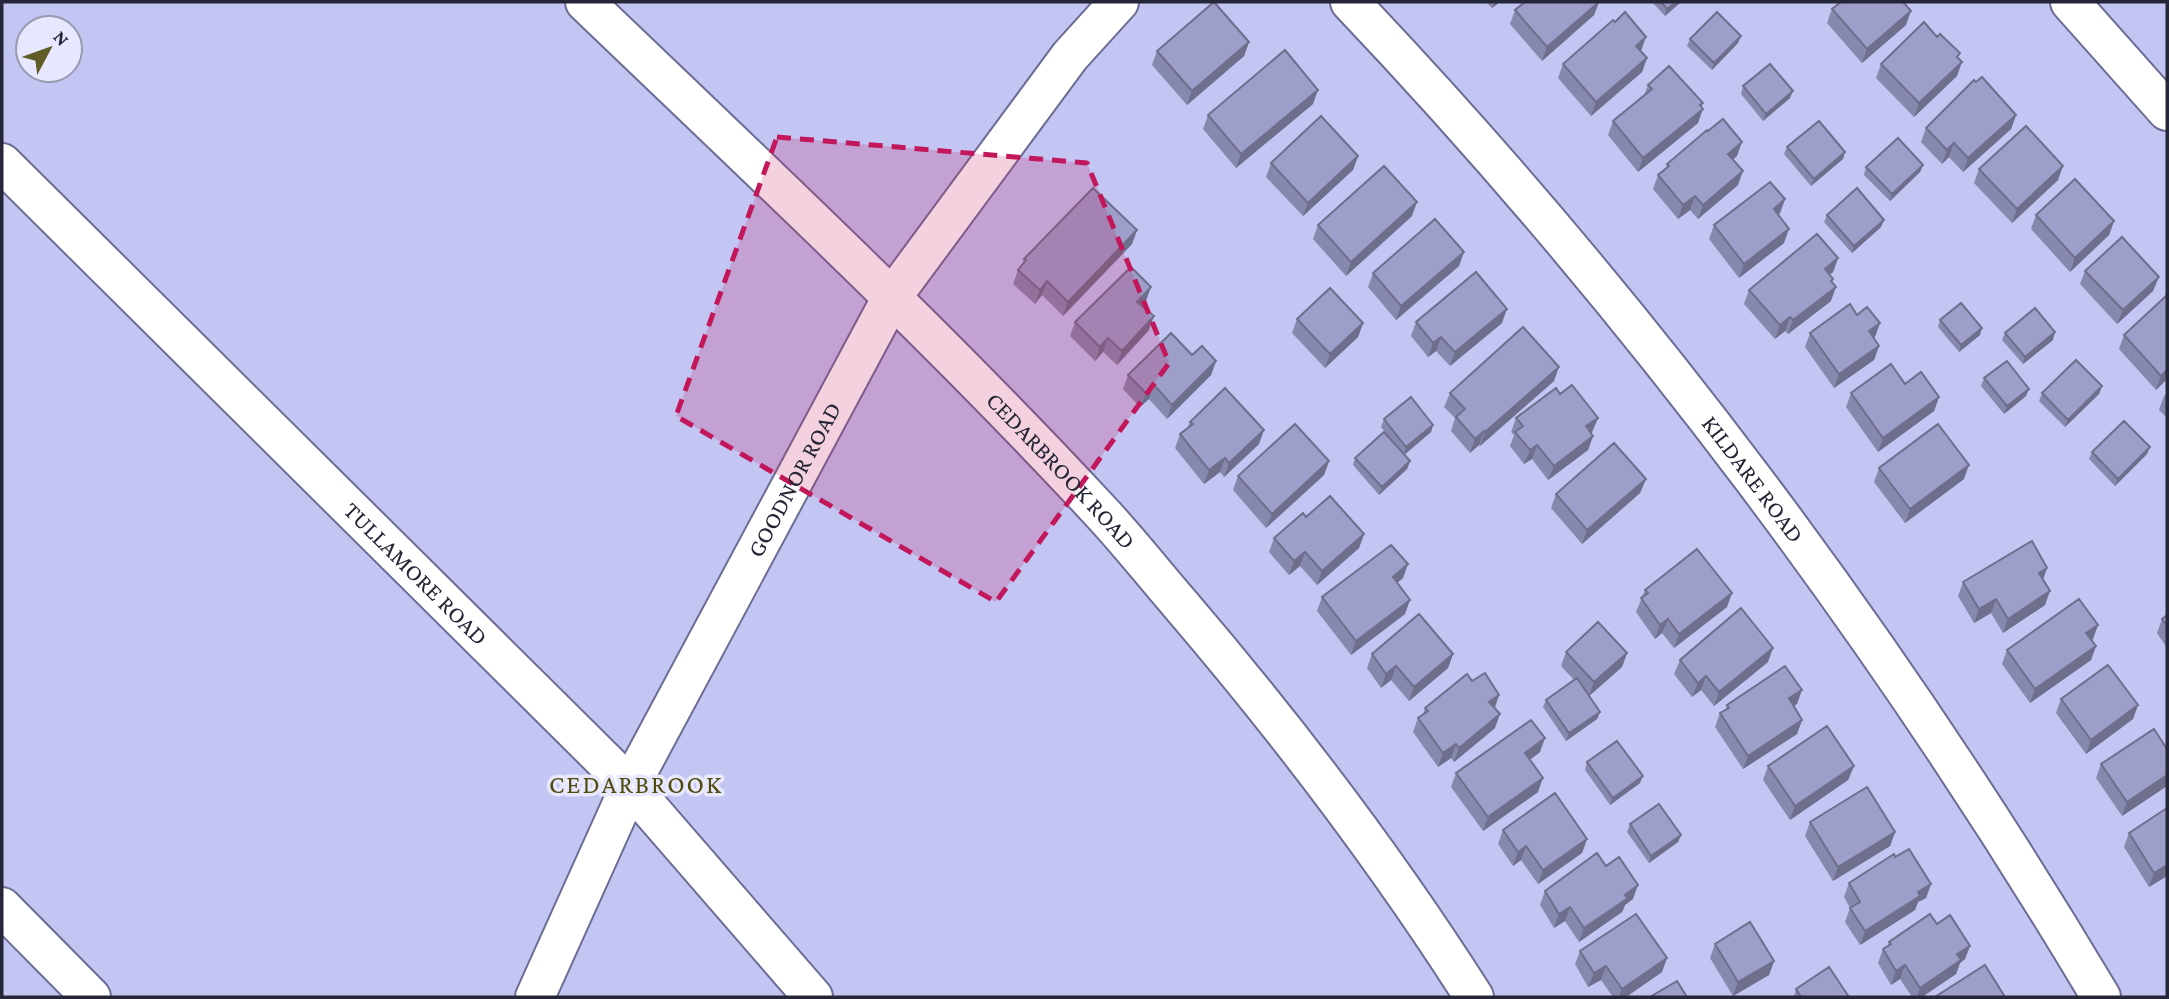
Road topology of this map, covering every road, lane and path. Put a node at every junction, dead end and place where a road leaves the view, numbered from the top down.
1 (585, 2) edge
2 (1119, 2) edge
3 (1350, 2) edge
4 (2070, 2) edge
5 (2167, 111) edge
6 (2, 163) edge
7 (892, 297) junction
8 (630, 786) junction
9 (2, 907) edge
10 (91, 997) edge
11 (535, 997) edge
12 (813, 997) edge
13 (1474, 997) edge
14 (2101, 997) edge

1 - 7 street, CEDARBROOK ROAD
2 - 7 street, GOODNOR ROAD
3 - 14 street, KILDARE ROAD
4 - 5 street
6 - 8 street, TULLAMORE ROAD
7 - 8 street, GOODNOR ROAD
7 - 13 street, CEDARBROOK ROAD
8 - 11 street, GOODNOR ROAD
8 - 12 street, TULLAMORE ROAD
9 - 10 street

